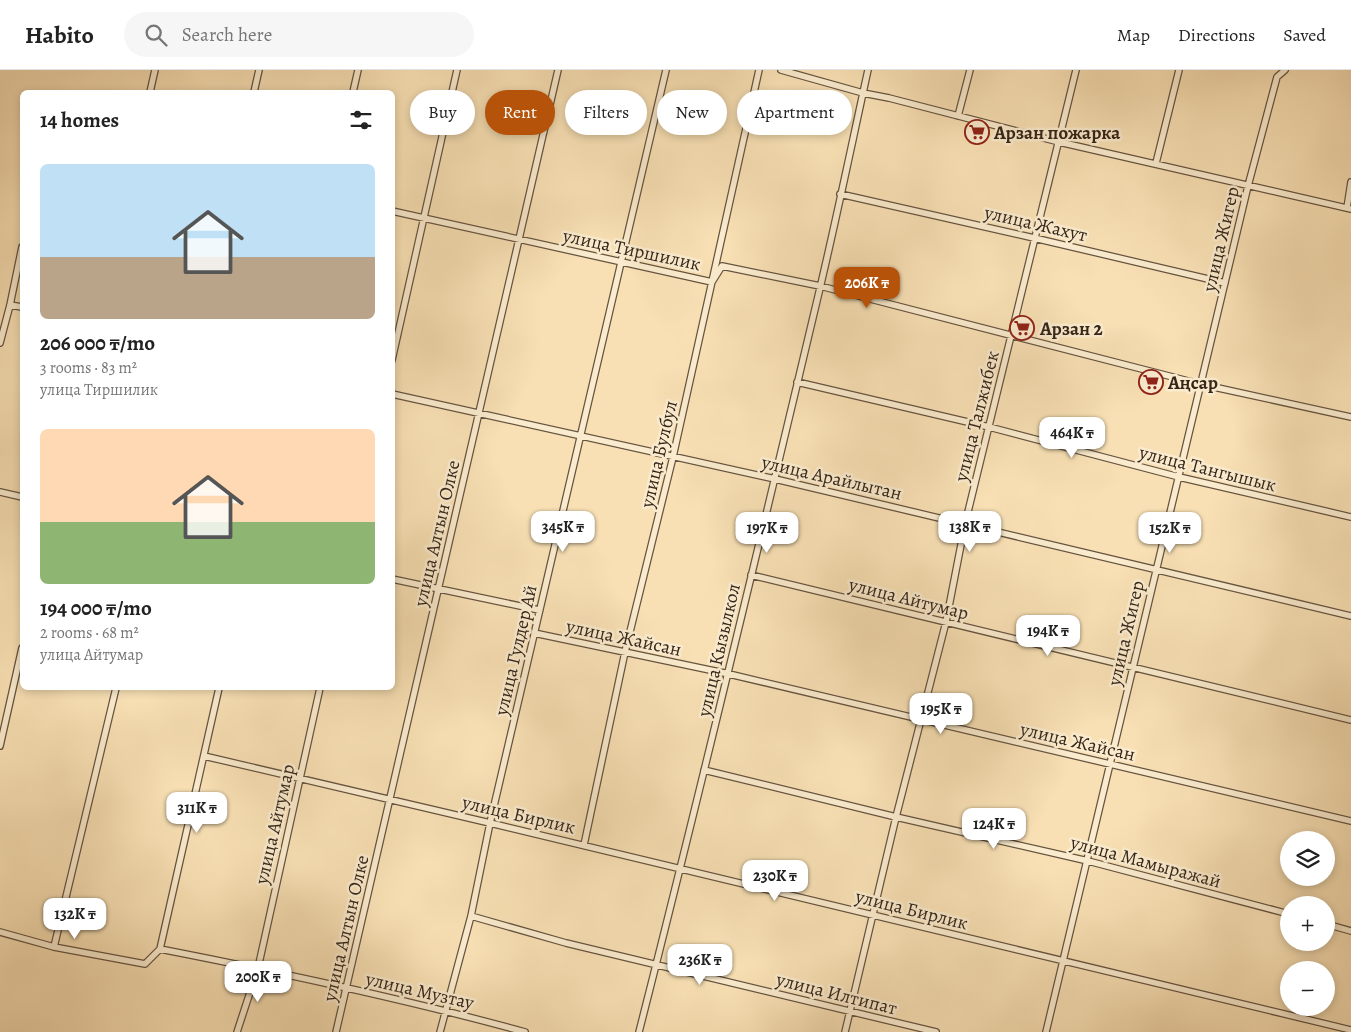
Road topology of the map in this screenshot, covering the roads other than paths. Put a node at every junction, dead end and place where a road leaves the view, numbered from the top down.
1 (155, 70) edge
2 (259, 70) edge
3 (358, 70) edge
4 (457, 70) edge
5 (558, 70) edge
6 (666, 70) edge
7 (759, 70) edge
8 (781, 70) edge
9 (868, 70) edge
10 (970, 70) edge
11 (1076, 70) edge
12 (1179, 70) edge
13 (1285, 70) edge
14 (150, 90) edge
15 (254, 90) edge
16 (353, 90) edge
17 (863, 93) junction
18 (958, 116) junction
19 (1059, 142) junction
20 (1156, 163) junction
21 (1351, 182) edge
22 (1248, 186) junction
23 (840, 194) junction
24 (1349, 209) edge
25 (395, 212) edge
26 (424, 218) junction
27 (1034, 238) junction
28 (519, 239) junction
29 (20, 257) edge
30 (621, 262) junction
31 (712, 282) junction
32 (1225, 284) junction
33 (820, 286) junction
34 (10, 305) junction
35 (20, 307) edge
36 (1011, 336) junction
37 (0, 343) edge
38 (395, 347) edge
39 (797, 382) junction
40 (1200, 384) junction
41 (395, 395) edge
42 (478, 414) junction
43 (1351, 417) edge
44 (990, 427) junction
45 (580, 437) junction
46 (673, 457) junction
47 (1179, 476) junction
48 (775, 479) junction
49 (0, 492) edge
50 (20, 497) edge
51 (1351, 517) edge
52 (965, 524) junction
53 (1155, 570) junction
54 (751, 575) junction
55 (395, 580) edge
56 (438, 588) junction
57 (539, 610) junction
58 (1351, 616) edge
59 (946, 622) junction
60 (534, 633) junction
61 (626, 652) junction
62 (20, 657) edge
63 (1133, 667) junction
64 (729, 674) junction
65 (116, 690) edge
66 (219, 690) edge
67 (320, 690) edge
68 (920, 719) junction
69 (1351, 720) edge
70 (0, 746) edge
71 (204, 756) junction
72 (1110, 764) junction
73 (704, 770) junction
74 (300, 778) junction
75 (390, 799) junction
76 (896, 817) junction
77 (1351, 821) edge
78 (490, 823) junction
79 (584, 845) junction
80 (1088, 861) junction
81 (681, 869) junction
82 (1280, 912) edge
83 (873, 915) junction
84 (470, 916) junction
85 (1335, 927) edge
86 (1351, 931) edge
87 (0, 932) edge
88 (54, 946) junction
89 (160, 949) junction
90 (1064, 961) junction
91 (656, 965) junction
92 (258, 968) junction
93 (346, 988) junction
94 (445, 1010) junction
95 (851, 1012) junction
96 (1351, 1031) edge
97 (238, 1032) edge
98 (336, 1032) edge
99 (440, 1032) edge
100 (525, 1032) edge
101 (639, 1032) edge
102 (845, 1032) edge
103 (936, 1032) edge
104 (1046, 1032) edge

1 - 14 street
2 - 15 street
3 - 16 street
4 - 26 street
5 - 28 street, улица Алтын Олке
6 - 30 street, улица Гулдер Ай
7 - 31 street, улица Булбул
8 - 17 street
9 - 17 street, улица Кызылкол
10 - 18 street
11 - 19 street, улица Талжибек
12 - 20 street
13 - 22 street, улица Жигер
17 - 18 street
17 - 23 street, улица Кызылкол
18 - 19 street
19 - 20 street
19 - 27 street, улица Талжибек
20 - 22 street
21 - 24 street
22 - 24 street
22 - 32 street, улица Жигер
23 - 27 street, улица Жахут
23 - 33 street, улица Кызылкол
25 - 26 street, улица Тиршилик
26 - 28 street, улица Тиршилик
26 - 38 street
27 - 32 street, улица Жахут
27 - 36 street, улица Талжибек
28 - 30 street, улица Тиршилик
28 - 42 street, улица Алтын Олке
29 - 34 street
30 - 31 street, улица Тиршилик
30 - 45 street, улица Гулдер Ай
31 - 33 street, улица Тиршилик
31 - 46 street, улица Булбул
32 - 40 street, улица Жигер
33 - 36 street, улица Тиршилик
33 - 39 street, улица Кызылкол
34 - 35 street
34 - 37 street
36 - 40 street, улица Тиршилик
36 - 44 street, улица Талжибек
39 - 44 street, улица Тангышык
39 - 48 street, улица Кызылкол
40 - 43 street, улица Тиршилик
40 - 47 street, улица Жигер
41 - 42 street, улица Арайлытан
42 - 45 street, улица Арайлытан
42 - 56 street, улица Алтын Олке
44 - 47 street, улица Тангышык
44 - 52 street, улица Талжибек
45 - 46 street, улица Арайлытан
45 - 57 street, улица Гулдер Ай
46 - 48 street, улица Арайлытан
46 - 61 street, улица Булбул
47 - 51 street, улица Тангышык
47 - 53 street, улица Жигер
48 - 52 street, улица Арайлытан
48 - 54 street, улица Кызылкол
49 - 50 street
52 - 53 street, улица Арайлытан
52 - 59 street, улица Талжибек
53 - 58 street, улица Арайлытан
53 - 63 street, улица Жигер
54 - 59 street, улица Айтумар
54 - 64 street, улица Кызылкол
55 - 56 street
56 - 57 street
56 - 75 street, улица Алтын Олке
57 - 60 street, улица Гулдер Ай
59 - 63 street, улица Айтумар
59 - 68 street, улица Талжибек
60 - 61 street, улица Жайсан
60 - 78 street, улица Гулдер Ай
61 - 64 street, улица Жайсан
61 - 79 street, улица Булбул
62 - 70 street
63 - 69 street, улица Айтумар
63 - 72 street, улица Жигер
64 - 68 street, улица Жайсан
64 - 73 street, улица Кызылкол
65 - 88 street
66 - 71 street
67 - 74 street, улица Айтумар
68 - 72 street, улица Жайсан
68 - 76 street, улица Талжибек
71 - 74 street, улица Бирлик
71 - 89 street
72 - 77 street, улица Жайсан
72 - 80 street, улица Жигер
73 - 76 street, улица Мамыражай
73 - 81 street, улица Кызылкол
74 - 75 street, улица Бирлик
74 - 92 street, улица Айтумар
75 - 78 street, улица Бирлик
75 - 93 street, улица Алтын Олке
76 - 80 street, улица Мамыражай
76 - 83 street, улица Талжибек
78 - 79 street, улица Бирлик
78 - 84 street, улица Гулдер Ай
79 - 81 street, улица Бирлик
80 - 82 street, улица Мамыражай
80 - 90 street, улица Жигер
81 - 83 street, улица Бирлик
81 - 91 street, улица Кызылкол
83 - 90 street, улица Бирлик
83 - 95 street, улица Талжибек
84 - 91 street, улица Илтипат
84 - 94 street, улица Гулдер Ай
85 - 86 street
87 - 88 street
88 - 89 street
89 - 92 street, улица Музтау
90 - 96 street, улица Бирлик
90 - 104 street, улица Жигер
91 - 95 street, улица Илтипат
91 - 101 street, улица Кызылкол
92 - 93 street, улица Музтау
92 - 97 street, улица Айтумар
93 - 94 street, улица Музтау
93 - 98 street, улица Алтын Олке
94 - 99 street, улица Гулдер Ай
94 - 100 street, улица Музтау
95 - 102 street, улица Талжибек
95 - 103 street, улица Илтипат

